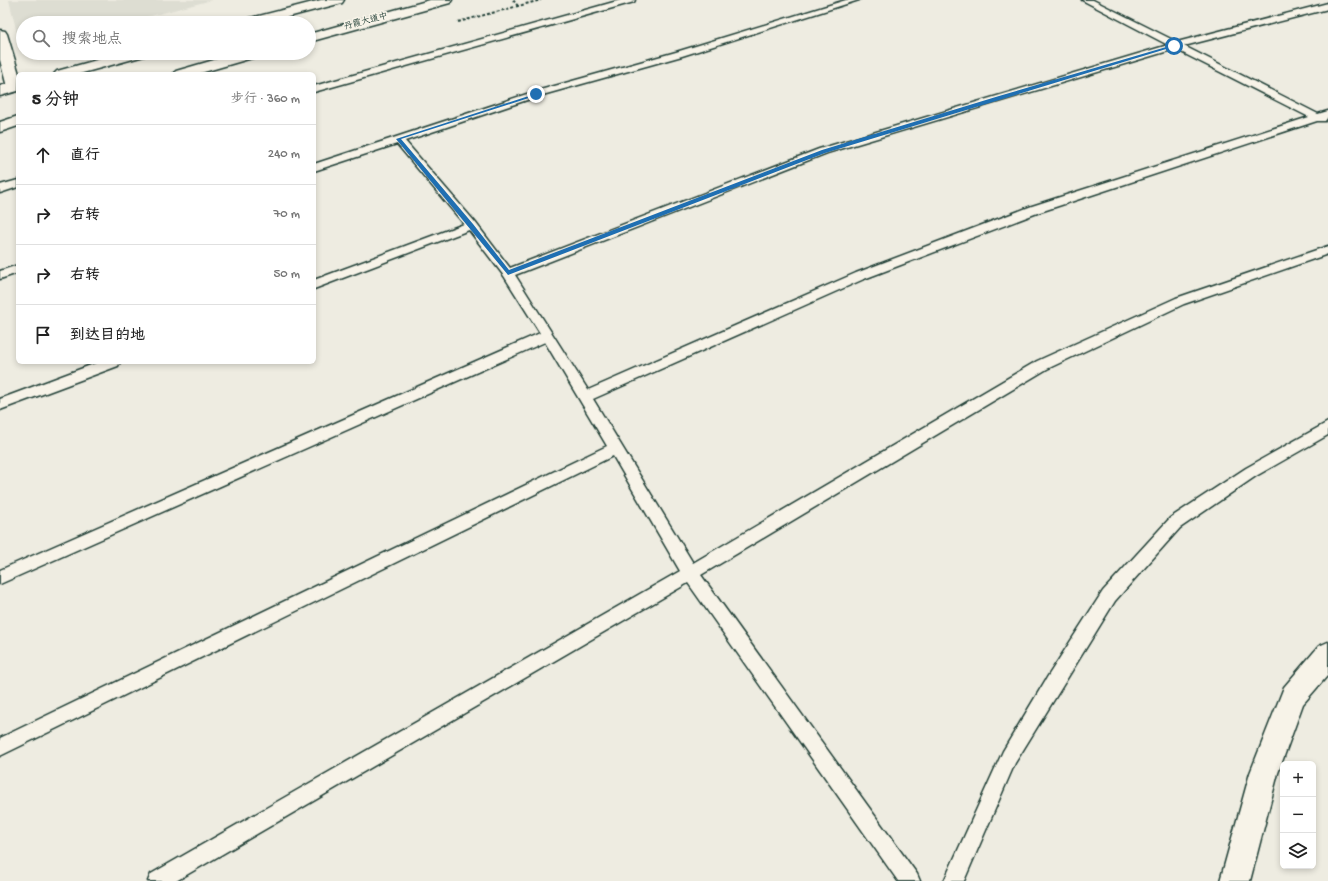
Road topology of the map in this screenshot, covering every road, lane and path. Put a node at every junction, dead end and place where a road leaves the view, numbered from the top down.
1 (337, 0) edge
2 (446, 0) edge
3 (513, 0) edge
4 (541, 0) edge
5 (631, 0) edge
6 (855, 0) edge
7 (1086, 0) edge
8 (313, 3) edge
9 (518, 6) junction
10 (1328, 6) edge
11 (271, 16) edge
12 (458, 22) dead end
13 (0, 36) edge
14 (316, 36) edge
15 (1174, 46) junction
16 (113, 60) edge
17 (229, 60) edge
18 (69, 72) edge
19 (187, 72) edge
20 (11, 88) edge
21 (316, 88) edge
22 (1323, 116) edge
23 (16, 122) edge
24 (1328, 124) edge
25 (0, 127) edge
26 (398, 139) junction
27 (316, 167) edge
28 (16, 184) edge
29 (0, 189) edge
30 (471, 225) junction
31 (1328, 250) edge
32 (16, 270) edge
33 (508, 273) junction
34 (0, 275) edge
35 (316, 284) edge
36 (548, 335) junction
37 (108, 364) edge
38 (584, 397) junction
39 (0, 405) edge
40 (1328, 428) edge
41 (615, 448) junction
42 (690, 573) junction
43 (0, 577) edge
44 (1328, 655) edge
45 (0, 747) edge
46 (158, 881) edge
47 (910, 881) edge
48 (954, 881) edge
49 (1235, 881) edge

1 - 8 main road
2 - 14 main road, 丹霞大道中
3 - 9 path
4 - 9 path
5 - 21 lane
6 - 26 lane
7 - 15 lane
8 - 11 main road
9 - 12 path
10 - 15 lane
13 - 20 main road
15 - 22 lane
15 - 33 lane
16 - 18 main road
17 - 19 main road
22 - 24 lane
22 - 38 lane
23 - 25 main road
26 - 27 lane
26 - 30 lane
28 - 29 lane
30 - 33 lane
30 - 35 lane
31 - 42 lane
32 - 34 lane
33 - 36 lane
36 - 38 lane
36 - 43 lane
37 - 39 lane
38 - 41 lane
40 - 48 lane
41 - 42 lane
41 - 45 lane
42 - 46 lane
42 - 47 lane
44 - 49 main road

